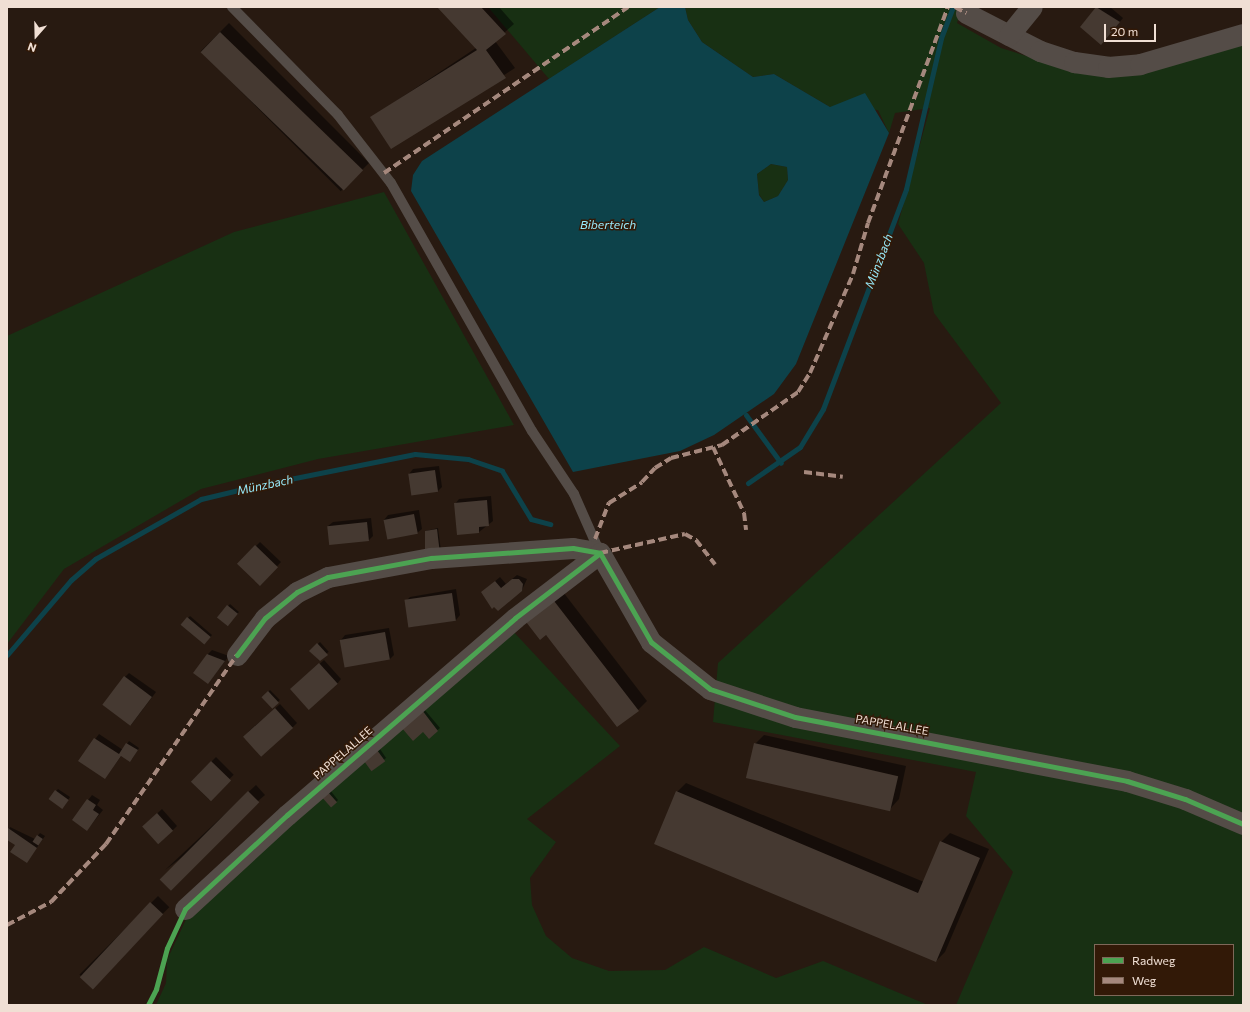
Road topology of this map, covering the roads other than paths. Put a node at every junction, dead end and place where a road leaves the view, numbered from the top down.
1 (232, 7) edge
2 (1032, 7) edge
3 (966, 13) dead end
4 (1243, 34) edge
5 (1009, 35) junction
6 (600, 553) junction
7 (237, 655) dead end
8 (1243, 824) edge
9 (185, 909) dead end

1 - 6 lane
2 - 5 street
3 - 5 street
4 - 5 street
6 - 7 street
6 - 8 street, PAPPELALLEE
6 - 9 street, PAPPELALLEE

